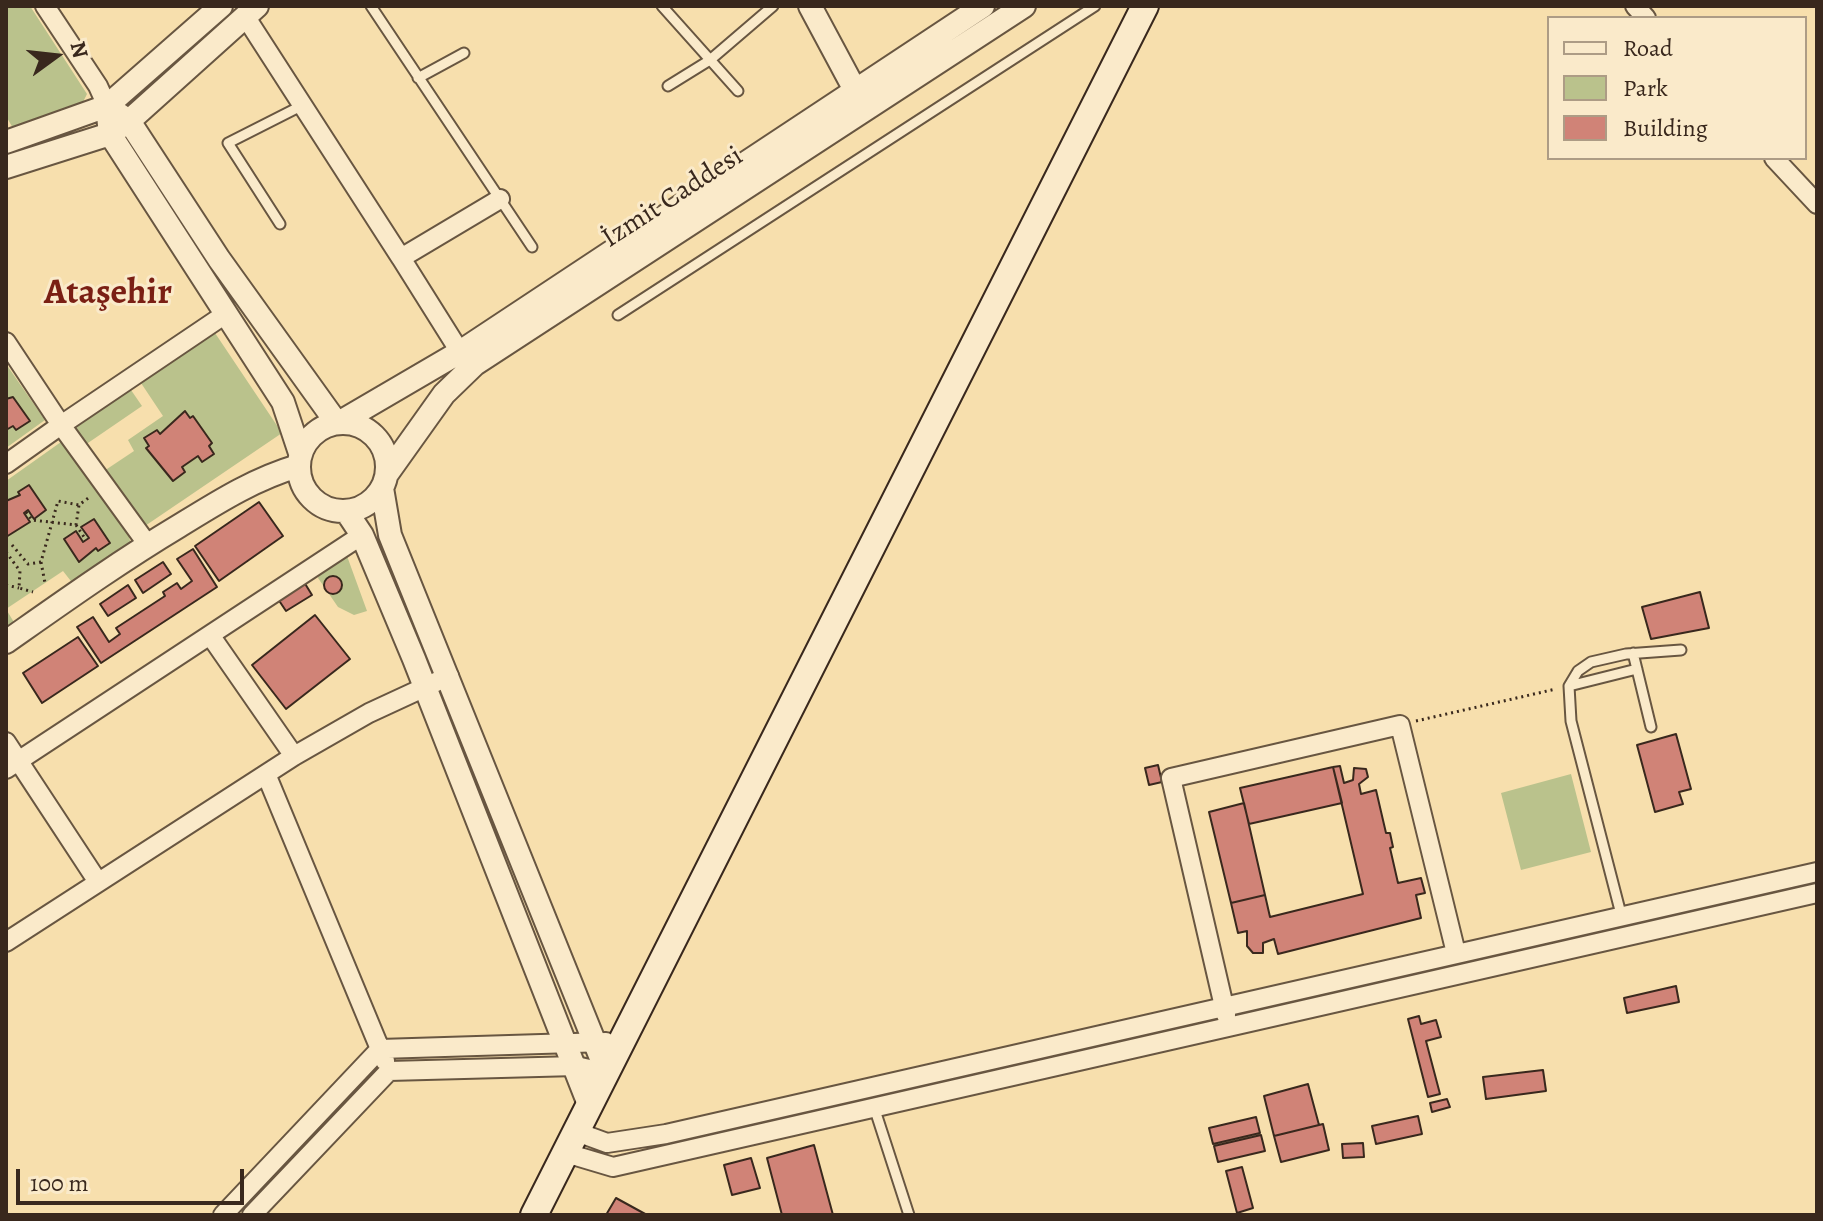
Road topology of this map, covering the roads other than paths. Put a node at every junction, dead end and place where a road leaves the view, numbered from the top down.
1 (45, 6) edge
2 (221, 6) edge
3 (371, 6) edge
4 (662, 6) edge
5 (773, 6) edge
6 (810, 6) edge
7 (983, 6) edge
8 (1024, 6) edge
9 (1095, 6) edge
10 (1139, 6) edge
11 (1145, 6) edge
12 (251, 11) edge
13 (464, 53) dead end
14 (1119, 59) junction
15 (710, 60) junction
16 (418, 78) junction
17 (668, 86) dead end
18 (855, 90) junction
19 (738, 91) dead end
20 (303, 105) junction
21 (107, 106) junction
22 (129, 121) junction
23 (110, 134) junction
24 (7, 141) edge
25 (1776, 160) edge
26 (6, 167) edge
27 (500, 199) junction
28 (1817, 204) edge
29 (280, 224) dead end
30 (532, 247) dead end
31 (401, 258) junction
32 (227, 313) junction
33 (618, 315) dead end
34 (6, 342) edge
35 (460, 352) junction
36 (339, 422) junction
37 (61, 425) junction
38 (299, 460) junction
39 (6, 464) edge
40 (384, 481) junction
41 (346, 511) junction
42 (362, 535) junction
43 (148, 545) junction
44 (210, 635) junction
45 (6, 642) edge
46 (1681, 650) dead end
47 (1633, 653) junction
48 (1637, 669) junction
49 (449, 676) junction
50 (425, 686) junction
51 (1569, 686) junction
52 (1651, 727) dead end
53 (6, 742) edge
54 (294, 756) junction
55 (12, 765) edge
56 (266, 774) junction
57 (1817, 872) edge
58 (98, 882) junction
59 (1817, 893) edge
60 (1622, 918) junction
61 (6, 942) edge
62 (1456, 953) junction
63 (1224, 1004) junction
64 (1229, 1025) junction
65 (595, 1042) junction
66 (625, 1042) junction
67 (568, 1043) junction
68 (380, 1049) junction
69 (576, 1066) junction
70 (389, 1071) junction
71 (607, 1073) junction
72 (590, 1107) junction
73 (874, 1107) junction
74 (571, 1143) junction
75 (223, 1215) edge
76 (252, 1215) edge
77 (534, 1215) edge
78 (909, 1215) edge

1 - 21 street
2 - 21 street
3 - 16 lane
4 - 15 lane
5 - 15 lane
6 - 18 street
7 - 18 street, İzmit Caddesi
8 - 40 street, İzmit Caddesi
9 - 33 lane
10 - 14 main road
11 - 14 main road
12 - 20 street
12 - 22 street
13 - 16 lane
14 - 66 main road
15 - 17 lane
15 - 19 lane
16 - 27 lane
18 - 35 street, İzmit Caddesi
20 - 29 lane
20 - 31 street
21 - 22 street
21 - 23 street
21 - 24 street
22 - 23 street
22 - 36 street
23 - 26 street
23 - 32 street
25 - 28 street
27 - 30 lane
27 - 31 street
31 - 35 street
32 - 37 street
32 - 38 street
34 - 37 street
35 - 36 street, İzmit Caddesi
36 - 38 street, İzmit Caddesi
36 - 40 street
37 - 39 street
37 - 43 street
38 - 41 street
38 - 43 street
40 - 41 street, İzmit Caddesi
40 - 49 street
41 - 42 street
42 - 44 street
42 - 50 street
43 - 45 street
44 - 54 street
44 - 55 street
46 - 47 lane
47 - 48 lane
47 - 51 lane
48 - 51 lane
48 - 52 lane
49 - 50 street
49 - 65 street
50 - 54 street
50 - 67 street
51 - 60 lane
53 - 55 street
54 - 56 street
55 - 58 street
56 - 58 street
56 - 68 street
57 - 60 street
58 - 61 street
59 - 64 street
60 - 62 street
62 - 63 street
62 - 63 street
63 - 64 street
63 - 74 street
64 - 73 street
65 - 66 street
65 - 67 street
65 - 71 street
66 - 71 main road
67 - 68 street
67 - 69 street
68 - 70 street
68 - 75 street
69 - 70 street
69 - 71 street
69 - 72 street
70 - 76 street
71 - 72 main road
72 - 74 main road
73 - 74 street
73 - 78 lane
74 - 77 main road

